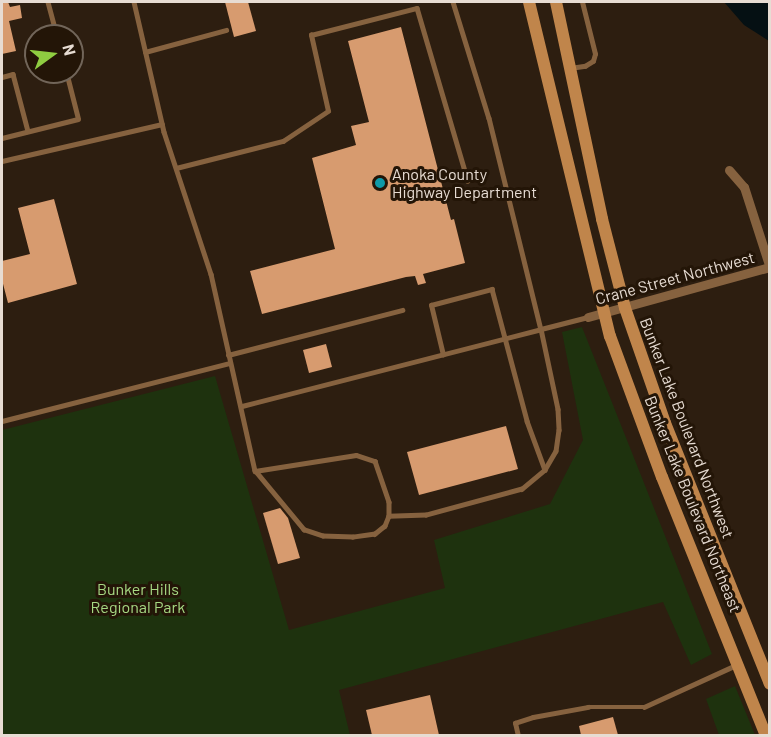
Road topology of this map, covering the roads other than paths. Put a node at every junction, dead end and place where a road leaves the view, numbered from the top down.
1 (48, 2) edge
2 (134, 2) edge
3 (453, 2) edge
4 (529, 2) edge
5 (556, 2) edge
6 (582, 2) edge
7 (54, 24) edge
8 (226, 30) dead end
9 (145, 52) junction
10 (570, 68) junction
11 (2, 77) edge
12 (69, 84) edge
13 (162, 124) junction
14 (28, 131) junction
15 (2, 138) edge
16 (2, 161) edge
17 (176, 168) junction
18 (729, 170) dead end
19 (468, 181) dead end
20 (769, 268) edge
21 (625, 308) junction
22 (402, 310) dead end
23 (604, 312) junction
24 (588, 317) joint
25 (541, 329) junction
26 (505, 338) junction
27 (228, 355) junction
28 (443, 355) junction
29 (230, 363) junction
30 (242, 406) junction
31 (2, 421) edge
32 (545, 470) junction
33 (255, 471) junction
34 (389, 516) junction
35 (739, 664) junction
36 (770, 684) edge
37 (519, 735) edge
38 (766, 735) edge

1 - 7 lane
2 - 9 lane
3 - 25 lane
4 - 23 main road, Bunker Lake Boulevard Northeast
5 - 10 main road, Bunker Lake Boulevard Northwest
6 - 10 lane
8 - 9 lane
9 - 13 lane
10 - 21 main road, Bunker Lake Boulevard Northwest
11 - 14 lane
12 - 14 lane
13 - 16 lane
13 - 17 lane
14 - 15 lane
17 - 19 lane
17 - 27 lane
18 - 20 street
20 - 21 street, Crane Street Northwest
21 - 23 street, Crane Street Northwest
21 - 36 main road, Bunker Lake Boulevard Northwest
22 - 27 lane
23 - 24 street, Crane Street Northwest
23 - 35 main road, Bunker Lake Boulevard Northeast
24 - 25 lane
25 - 26 lane
25 - 32 lane
26 - 28 lane
26 - 28 lane
26 - 32 lane
27 - 29 lane
28 - 30 lane
29 - 30 lane
29 - 31 lane
30 - 33 lane
32 - 34 lane
33 - 34 lane
33 - 34 lane
35 - 37 lane
35 - 38 main road, Bunker Lake Boulevard Northeast

